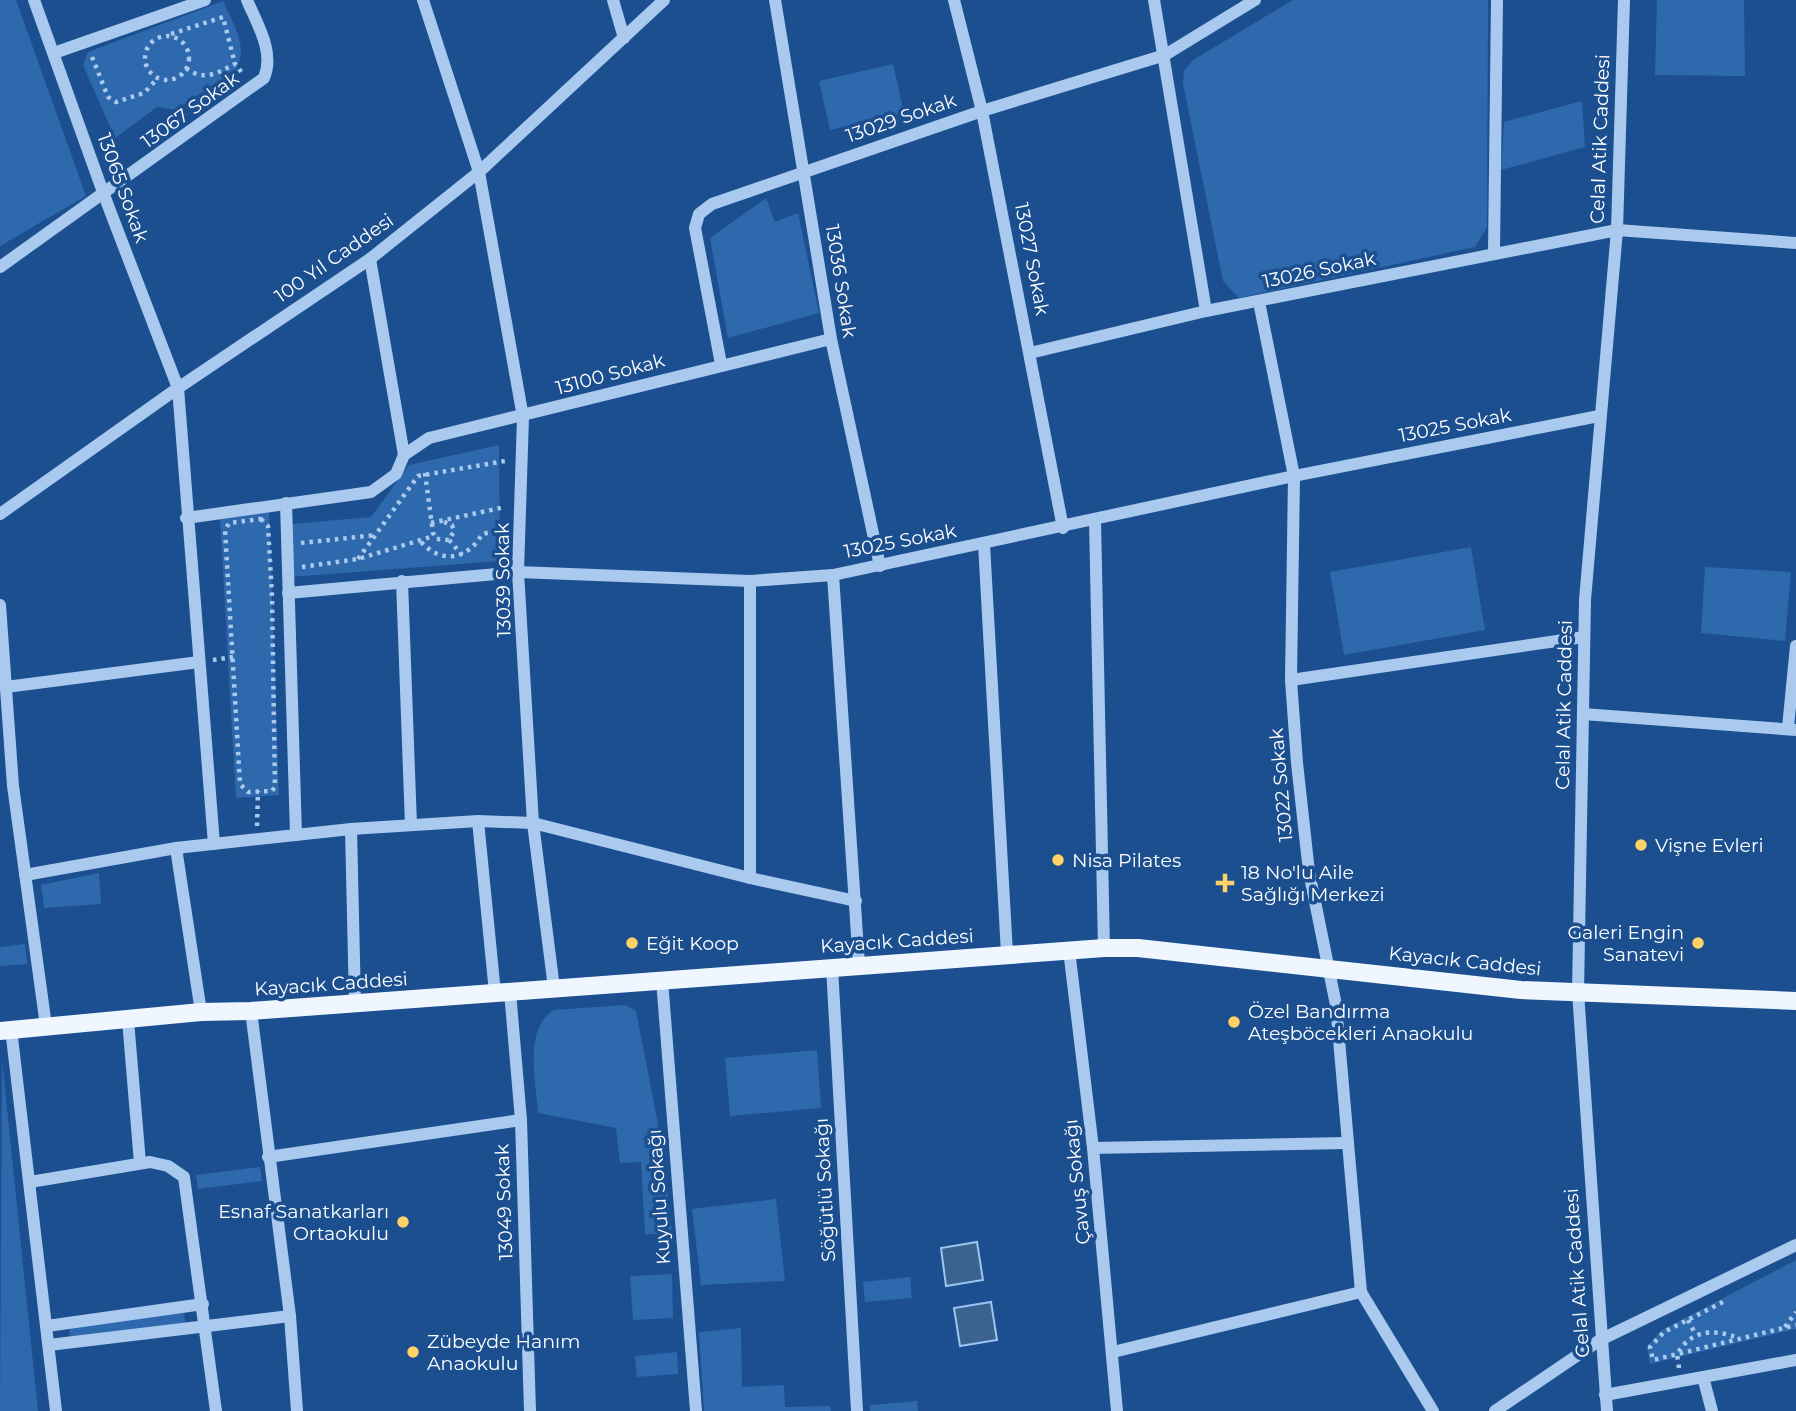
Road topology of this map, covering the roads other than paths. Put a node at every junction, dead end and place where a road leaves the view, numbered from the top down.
1 (34, 0) edge
2 (205, 0) edge
3 (247, 0) edge
4 (423, 0) edge
5 (613, 0) edge
6 (664, 0) edge
7 (775, 0) edge
8 (954, 0) edge
9 (1154, 0) edge
10 (1497, 0) edge
11 (1624, 0) edge
12 (1246, 2) edge
13 (624, 38) junction
14 (54, 52) junction
15 (1166, 55) junction
16 (982, 111) junction
17 (805, 170) junction
18 (479, 172) junction
19 (104, 195) junction
20 (1617, 230) junction
21 (1796, 243) edge
22 (1494, 252) junction
23 (370, 259) junction
24 (0, 267) edge
25 (1259, 302) junction
26 (1206, 310) junction
27 (831, 339) junction
28 (1030, 353) junction
29 (721, 364) junction
30 (178, 388) junction
31 (1599, 416) junction
32 (523, 417) junction
33 (404, 455) junction
34 (1294, 476) junction
35 (286, 503) junction
36 (0, 514) edge
37 (186, 518) junction
38 (1095, 521) junction
39 (1062, 527) junction
40 (984, 544) junction
41 (880, 566) junction
42 (518, 572) junction
43 (832, 575) junction
44 (402, 581) junction
45 (750, 581) junction
46 (288, 593) junction
47 (0, 605) edge
48 (1584, 637) junction
49 (1796, 646) edge
50 (199, 662) junction
51 (1291, 680) junction
52 (6, 687) junction
53 (1583, 714) junction
54 (1792, 728) edge
55 (6, 787) edge
56 (478, 821) junction
57 (533, 823) junction
58 (411, 825) junction
59 (351, 829) junction
60 (296, 835) junction
61 (214, 844) junction
62 (176, 848) junction
63 (24, 875) junction
64 (750, 878) junction
65 (856, 901) junction
66 (1104, 948) junction
67 (1069, 950) junction
68 (1007, 954) junction
69 (859, 965) junction
70 (832, 967) junction
71 (1328, 969) junction
72 (662, 980) junction
73 (554, 988) junction
74 (502, 992) junction
75 (1578, 992) junction
76 (355, 1003) junction
77 (1795, 1004) edge
78 (251, 1011) junction
79 (201, 1012) junction
80 (128, 1020) junction
81 (46, 1026) junction
82 (6, 1030) edge
83 (521, 1120) junction
84 (1346, 1143) junction
85 (1093, 1148) junction
86 (268, 1157) junction
87 (140, 1163) junction
88 (30, 1182) junction
89 (1796, 1245) edge
90 (1361, 1292) junction
91 (204, 1304) junction
92 (290, 1316) junction
93 (47, 1326) junction
94 (206, 1327) junction
95 (1600, 1340) junction
96 (49, 1345) junction
97 (1113, 1352) junction
98 (1796, 1360) edge
99 (1703, 1377) junction
100 (1605, 1395) junction
101 (56, 1411) edge
102 (216, 1411) edge
103 (297, 1411) edge
104 (530, 1411) edge
105 (696, 1411) edge
106 (857, 1411) edge
107 (1117, 1411) edge
108 (1433, 1411) edge
109 (1495, 1411) edge
110 (1607, 1411) edge
111 (1712, 1411) edge

1 - 14 street, 13065 Sokak
2 - 14 street
3 - 19 street, 13067 Sokak
4 - 18 street, 13039 Sokak
5 - 13 street
6 - 13 street, 100 Yıl Caddesi
7 - 17 street, 13036 Sokak
8 - 16 street, 13027 Sokak
9 - 15 street
10 - 22 street
11 - 20 street, Celal Atik Caddesi
12 - 15 street, 13029 Sokak
13 - 18 street, 100 Yıl Caddesi
14 - 19 street, 13065 Sokak
15 - 16 street, 13029 Sokak
15 - 26 street
16 - 17 street, 13029 Sokak
16 - 28 street, 13027 Sokak
17 - 27 street, 13036 Sokak
17 - 29 street, 13029 Sokak
18 - 23 street, 100 Yıl Caddesi
18 - 32 street, 13039 Sokak
19 - 24 street, 13067 Sokak
19 - 30 street, 13065 Sokak
20 - 21 street, 13026 Sokak
20 - 22 street, 13026 Sokak
20 - 31 street, Celal Atik Caddesi
22 - 25 street, 13026 Sokak
23 - 30 street, 100 Yıl Caddesi
23 - 33 street
25 - 26 street, 13026 Sokak
25 - 34 street, 13022 Sokak
26 - 28 street, 13026 Sokak
27 - 29 street, 13100 Sokak
27 - 41 street, 13036 Sokak
28 - 39 street, 13027 Sokak
29 - 32 street, 13100 Sokak
30 - 36 street, 100 Yıl Caddesi
30 - 37 street, 13065 Sokak
31 - 34 street, 13025 Sokak
31 - 48 street, Celal Atik Caddesi
32 - 33 street, 13100 Sokak
32 - 42 street, 13039 Sokak
33 - 35 street
34 - 38 street, 13025 Sokak
34 - 51 street, 13022 Sokak
35 - 37 street
35 - 46 street
37 - 50 street, 13065 Sokak
38 - 39 street, 13025 Sokak
38 - 66 street
39 - 40 street, 13025 Sokak
40 - 41 street, 13025 Sokak
40 - 68 street
41 - 43 street, 13025 Sokak
42 - 44 street, 13025 Sokak
42 - 45 street, 13025 Sokak
42 - 57 street, 13039 Sokak
43 - 45 street, 13025 Sokak
43 - 65 street
44 - 46 street, 13025 Sokak
44 - 58 street
45 - 64 street
46 - 60 street
47 - 52 street
48 - 51 street
48 - 53 street, Celal Atik Caddesi
49 - 54 street
50 - 52 street
50 - 61 street, 13065 Sokak
51 - 71 street, 13022 Sokak
52 - 55 street
53 - 54 street
53 - 75 street, Celal Atik Caddesi
55 - 63 street
56 - 57 street
56 - 58 street
56 - 74 street, 13049 Sokak
57 - 64 street
57 - 73 street, 13039 Sokak
58 - 59 street
59 - 60 street
59 - 76 street
60 - 61 street
61 - 62 street
62 - 63 street
62 - 79 street
63 - 81 street
64 - 65 street
65 - 69 street
66 - 67 main road, Kayacık Caddesi
66 - 71 main road, Kayacık Caddesi
67 - 68 main road, Kayacık Caddesi
67 - 85 street, Çavuş Sokağı
68 - 69 main road, Kayacık Caddesi
69 - 70 main road, Kayacık Caddesi
70 - 72 main road, Kayacık Caddesi
70 - 106 street, Söğütlü Sokağı
71 - 75 main road, Kayacık Caddesi
71 - 84 street, 13022 Sokak
72 - 73 main road, Kayacık Caddesi
72 - 105 street, Kuyulu Sokağı
73 - 74 main road, Kayacık Caddesi
74 - 76 main road, Kayacık Caddesi
74 - 83 street, 13049 Sokak
75 - 77 main road, Kayacık Caddesi
75 - 95 street, Celal Atik Caddesi
76 - 78 main road, Kayacık Caddesi
78 - 79 main road, Kayacık Caddesi
78 - 86 street
79 - 80 main road, Kayacık Caddesi
80 - 81 main road, Kayacık Caddesi
80 - 87 street
81 - 82 main road, Kayacık Caddesi
82 - 88 street
83 - 86 street
83 - 104 street, 13049 Sokak
84 - 85 street
84 - 90 street, 13022 Sokak
85 - 97 street, Çavuş Sokağı
86 - 92 street
87 - 88 street
87 - 91 street
88 - 93 street
89 - 95 street
90 - 97 street
90 - 108 street, 13022 Sokak
91 - 93 street
91 - 94 street
92 - 94 street
92 - 103 street
93 - 96 street
94 - 96 street
94 - 102 street
95 - 100 street, Celal Atik Caddesi
95 - 109 street
96 - 101 street
97 - 107 street, Çavuş Sokağı
98 - 99 street
99 - 100 street
99 - 111 street
100 - 110 street, Celal Atik Caddesi

